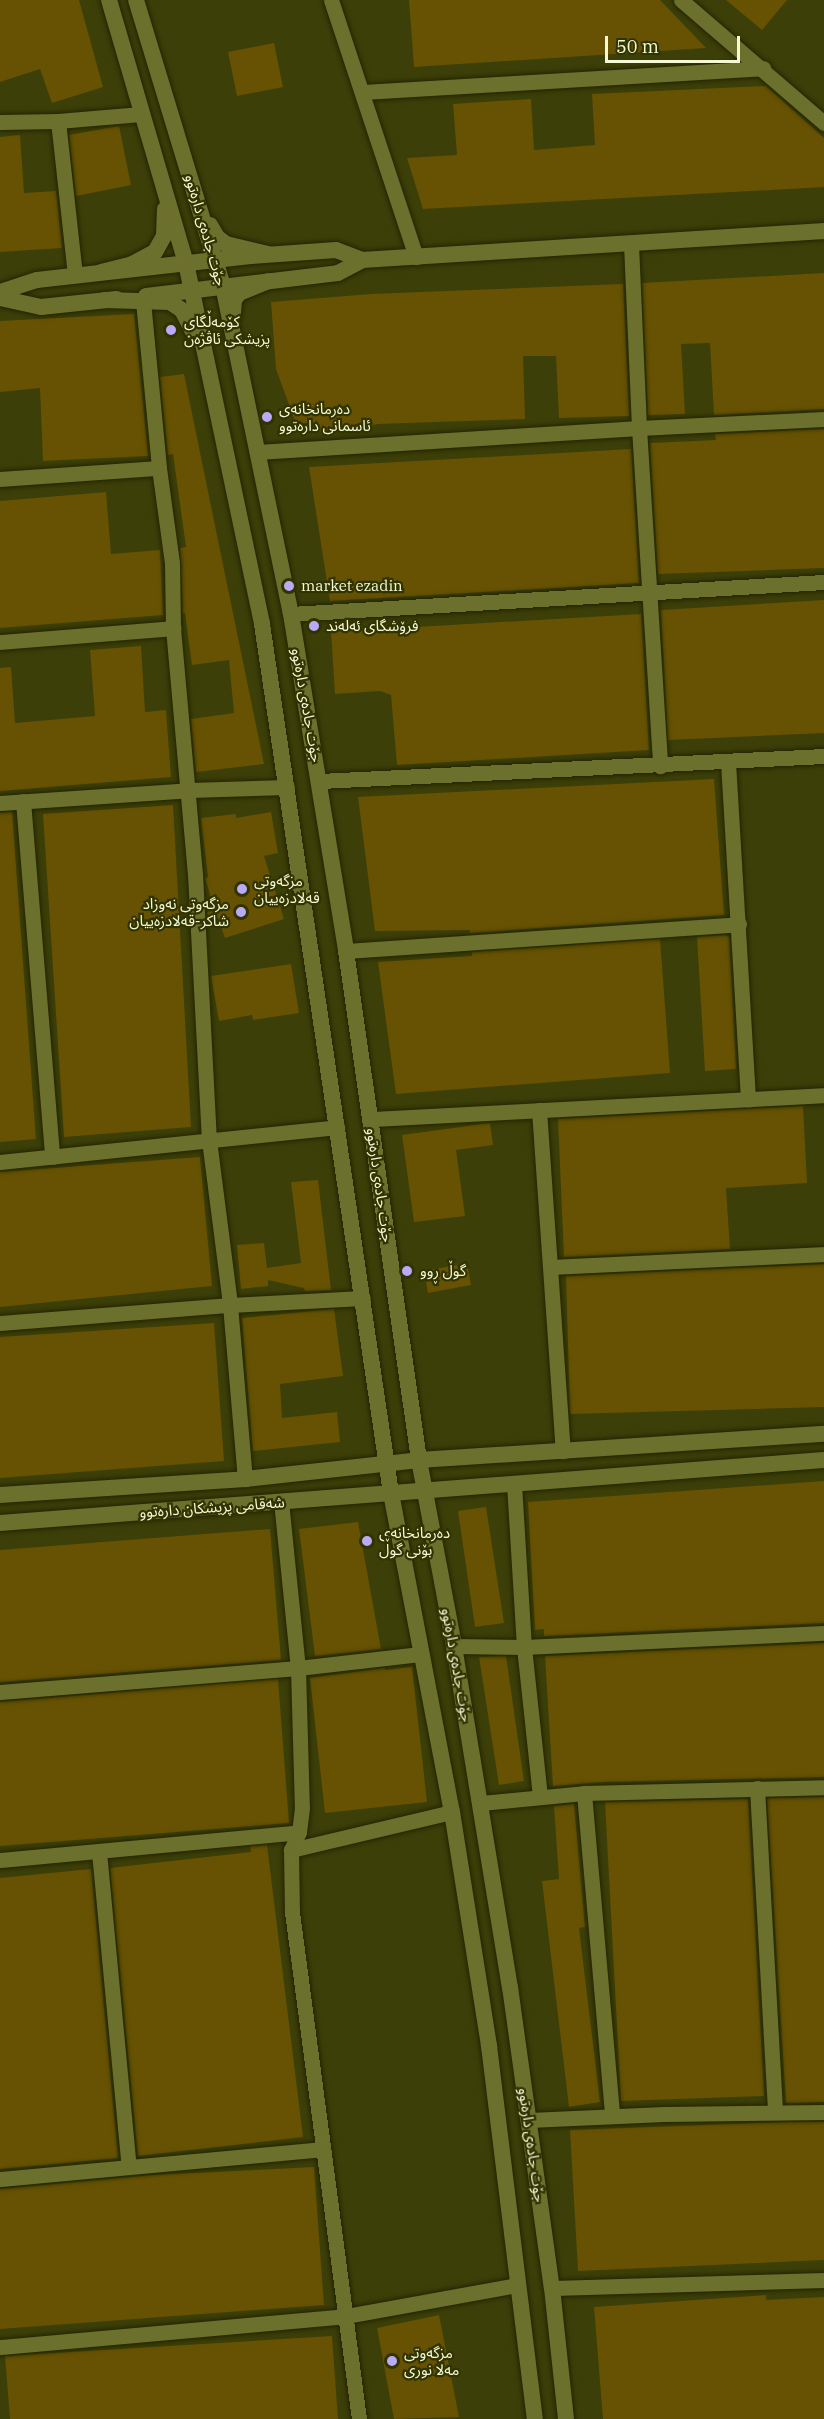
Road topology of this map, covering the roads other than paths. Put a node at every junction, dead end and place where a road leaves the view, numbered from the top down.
1 (109, 0) edge
2 (136, 0) edge
3 (331, 0) edge
4 (681, 0) edge
5 (763, 68) junction
6 (362, 92) junction
7 (141, 114) junction
8 (58, 121) junction
9 (0, 122) edge
10 (824, 123) edge
11 (190, 174) junction
12 (162, 185) junction
13 (824, 231) edge
14 (631, 244) junction
15 (268, 254) junction
16 (416, 257) junction
17 (216, 260) junction
18 (362, 260) junction
19 (186, 263) junction
20 (101, 272) junction
21 (75, 275) junction
22 (268, 281) junction
23 (223, 286) junction
24 (191, 291) junction
25 (0, 292) edge
26 (0, 298) edge
27 (105, 300) junction
28 (143, 301) junction
29 (237, 345) junction
30 (211, 382) junction
31 (824, 419) edge
32 (639, 428) junction
33 (257, 452) junction
34 (159, 468) junction
35 (0, 479) edge
36 (824, 582) edge
37 (650, 591) junction
38 (291, 614) junction
39 (173, 628) junction
40 (0, 642) edge
41 (824, 756) edge
42 (728, 762) junction
43 (660, 766) junction
44 (320, 781) junction
45 (287, 787) junction
46 (189, 790) junction
47 (24, 801) junction
48 (0, 803) edge
49 (739, 924) junction
50 (346, 951) junction
51 (824, 1095) edge
52 (748, 1099) junction
53 (824, 1107) edge
54 (539, 1110) junction
55 (371, 1119) junction
56 (338, 1127) junction
57 (209, 1140) junction
58 (52, 1156) junction
59 (0, 1161) edge
60 (824, 1254) edge
61 (552, 1267) junction
62 (363, 1298) junction
63 (230, 1305) junction
64 (0, 1323) edge
65 (824, 1434) edge
66 (563, 1451) junction
67 (419, 1460) junction
68 (824, 1460) edge
69 (387, 1465) junction
70 (245, 1479) junction
71 (514, 1484) junction
72 (424, 1490) junction
73 (391, 1493) junction
74 (0, 1494) edge
75 (281, 1501) junction
76 (0, 1523) edge
77 (824, 1632) edge
78 (454, 1646) junction
79 (525, 1647) junction
80 (420, 1653) junction
81 (298, 1668) junction
82 (0, 1692) edge
83 (824, 1787) edge
84 (757, 1788) junction
85 (584, 1793) junction
86 (540, 1797) junction
87 (481, 1803) junction
88 (452, 1812) junction
89 (299, 1832) junction
90 (291, 1850) junction
91 (99, 1852) junction
92 (0, 1860) edge
93 (775, 2110) junction
94 (824, 2112) edge
95 (612, 2115) junction
96 (529, 2120) junction
97 (322, 2149) junction
98 (129, 2167) junction
99 (0, 2179) edge
100 (824, 2280) edge
101 (518, 2285) junction
102 (552, 2288) junction
103 (346, 2316) junction
104 (0, 2348) edge
105 (359, 2419) edge
106 (534, 2419) edge
107 (566, 2419) edge

1 - 7 main road, جۆت جادەی دارەتوو
2 - 11 main road, جۆت جادەی دارەتوو
3 - 6 street
4 - 5 street
5 - 6 street
5 - 10 street
6 - 16 street
7 - 8 street
7 - 12 main road, جۆت جادەی دارەتوو
8 - 9 street
8 - 21 street
11 - 15 main road
11 - 17 main road, جۆت جادەی دارەتوو
12 - 19 main road, جۆت جادەی دارەتوو
12 - 20 main road
13 - 14 main road
14 - 16 main road
14 - 32 street
15 - 17 main road
15 - 18 main road
16 - 18 main road
17 - 19 main road
17 - 23 main road, جۆت جادەی دارەتوو
18 - 22 main road
19 - 20 main road
19 - 24 main road, جۆت جادەی دارەتوو
20 - 21 main road
21 - 25 main road
22 - 23 main road
22 - 29 main road
23 - 24 main road
23 - 29 main road, جۆت جادەی دارەتوو
24 - 27 main road
24 - 30 main road, جۆت جادەی دارەتوو
26 - 27 main road
27 - 28 main road
28 - 30 main road
28 - 34 street
29 - 33 main road, جۆت جادەی دارەتوو
30 - 45 main road, جۆت جادەی دارەتوو
31 - 32 street
32 - 33 street
32 - 37 street
33 - 38 main road, جۆت جادەی دارەتوو
34 - 35 street
34 - 39 street
36 - 37 street
37 - 38 street
37 - 43 street
38 - 44 main road, جۆت جادەی دارەتوو
39 - 40 street
39 - 46 street
41 - 42 street
42 - 43 street
42 - 49 street
43 - 44 street
44 - 50 main road, جۆت جادەی دارەتوو
45 - 46 street
45 - 56 main road, جۆت جادەی دارەتوو
46 - 47 street
46 - 57 street
47 - 48 street
47 - 58 street
49 - 50 street
49 - 52 street
50 - 55 main road, جۆت جادەی دارەتوو
51 - 52 street
51 - 53 street
52 - 54 street
54 - 55 street
54 - 61 street
55 - 67 main road, جۆت جادەی دارەتوو
56 - 57 street
56 - 62 main road, جۆت جادەی دارەتوو
57 - 58 street
57 - 63 street
58 - 59 street
60 - 61 street
61 - 66 street
62 - 63 street
62 - 69 main road, جۆت جادەی دارەتوو
63 - 64 street
63 - 70 street
65 - 66 main road, شەقامی پزیشکان دارەتوو
66 - 67 main road, شەقامی پزیشکان دارەتوو
67 - 69 main road, شەقامی پزیشکان دارەتوو
67 - 72 main road, جۆت جادەی دارەتوو
68 - 71 main road, شەقامی پزیشکان دارەتوو
69 - 70 main road, شەقامی پزیشکان دارەتوو
69 - 73 main road, جۆت جادەی دارەتوو
70 - 74 main road, شەقامی پزیشکان دارەتوو
71 - 72 main road, شەقامی پزیشکان دارەتوو
71 - 79 street
72 - 73 main road, شەقامی پزیشکان دارەتوو
72 - 78 main road, جۆت جادەی دارەتوو
73 - 75 main road, شەقامی پزیشکان دارەتوو
73 - 80 main road, جۆت جادەی دارەتوو
75 - 76 main road, شەقامی پزیشکان دارەتوو
75 - 81 street
77 - 79 street
78 - 79 street
78 - 87 main road, جۆت جادەی دارەتوو
79 - 86 street
80 - 81 street
80 - 88 main road, جۆت جادەی دارەتوو
81 - 82 street
81 - 89 street
83 - 84 street
84 - 85 street
84 - 93 street
85 - 86 street
85 - 95 street
86 - 87 street
87 - 96 main road, جۆت جادەی دارەتوو
88 - 90 street
88 - 101 main road, جۆت جادەی دارەتوو
89 - 90 street
89 - 91 street
90 - 97 street
91 - 92 street
91 - 98 street
93 - 94 street
93 - 95 street
95 - 96 street
96 - 102 main road, جۆت جادەی دارەتوو
97 - 98 street
97 - 103 street
98 - 99 street
100 - 102 street
101 - 103 street
101 - 106 main road, جۆت جادەی دارەتوو
102 - 107 main road, جۆت جادەی دارەتوو
103 - 104 street
103 - 105 street

